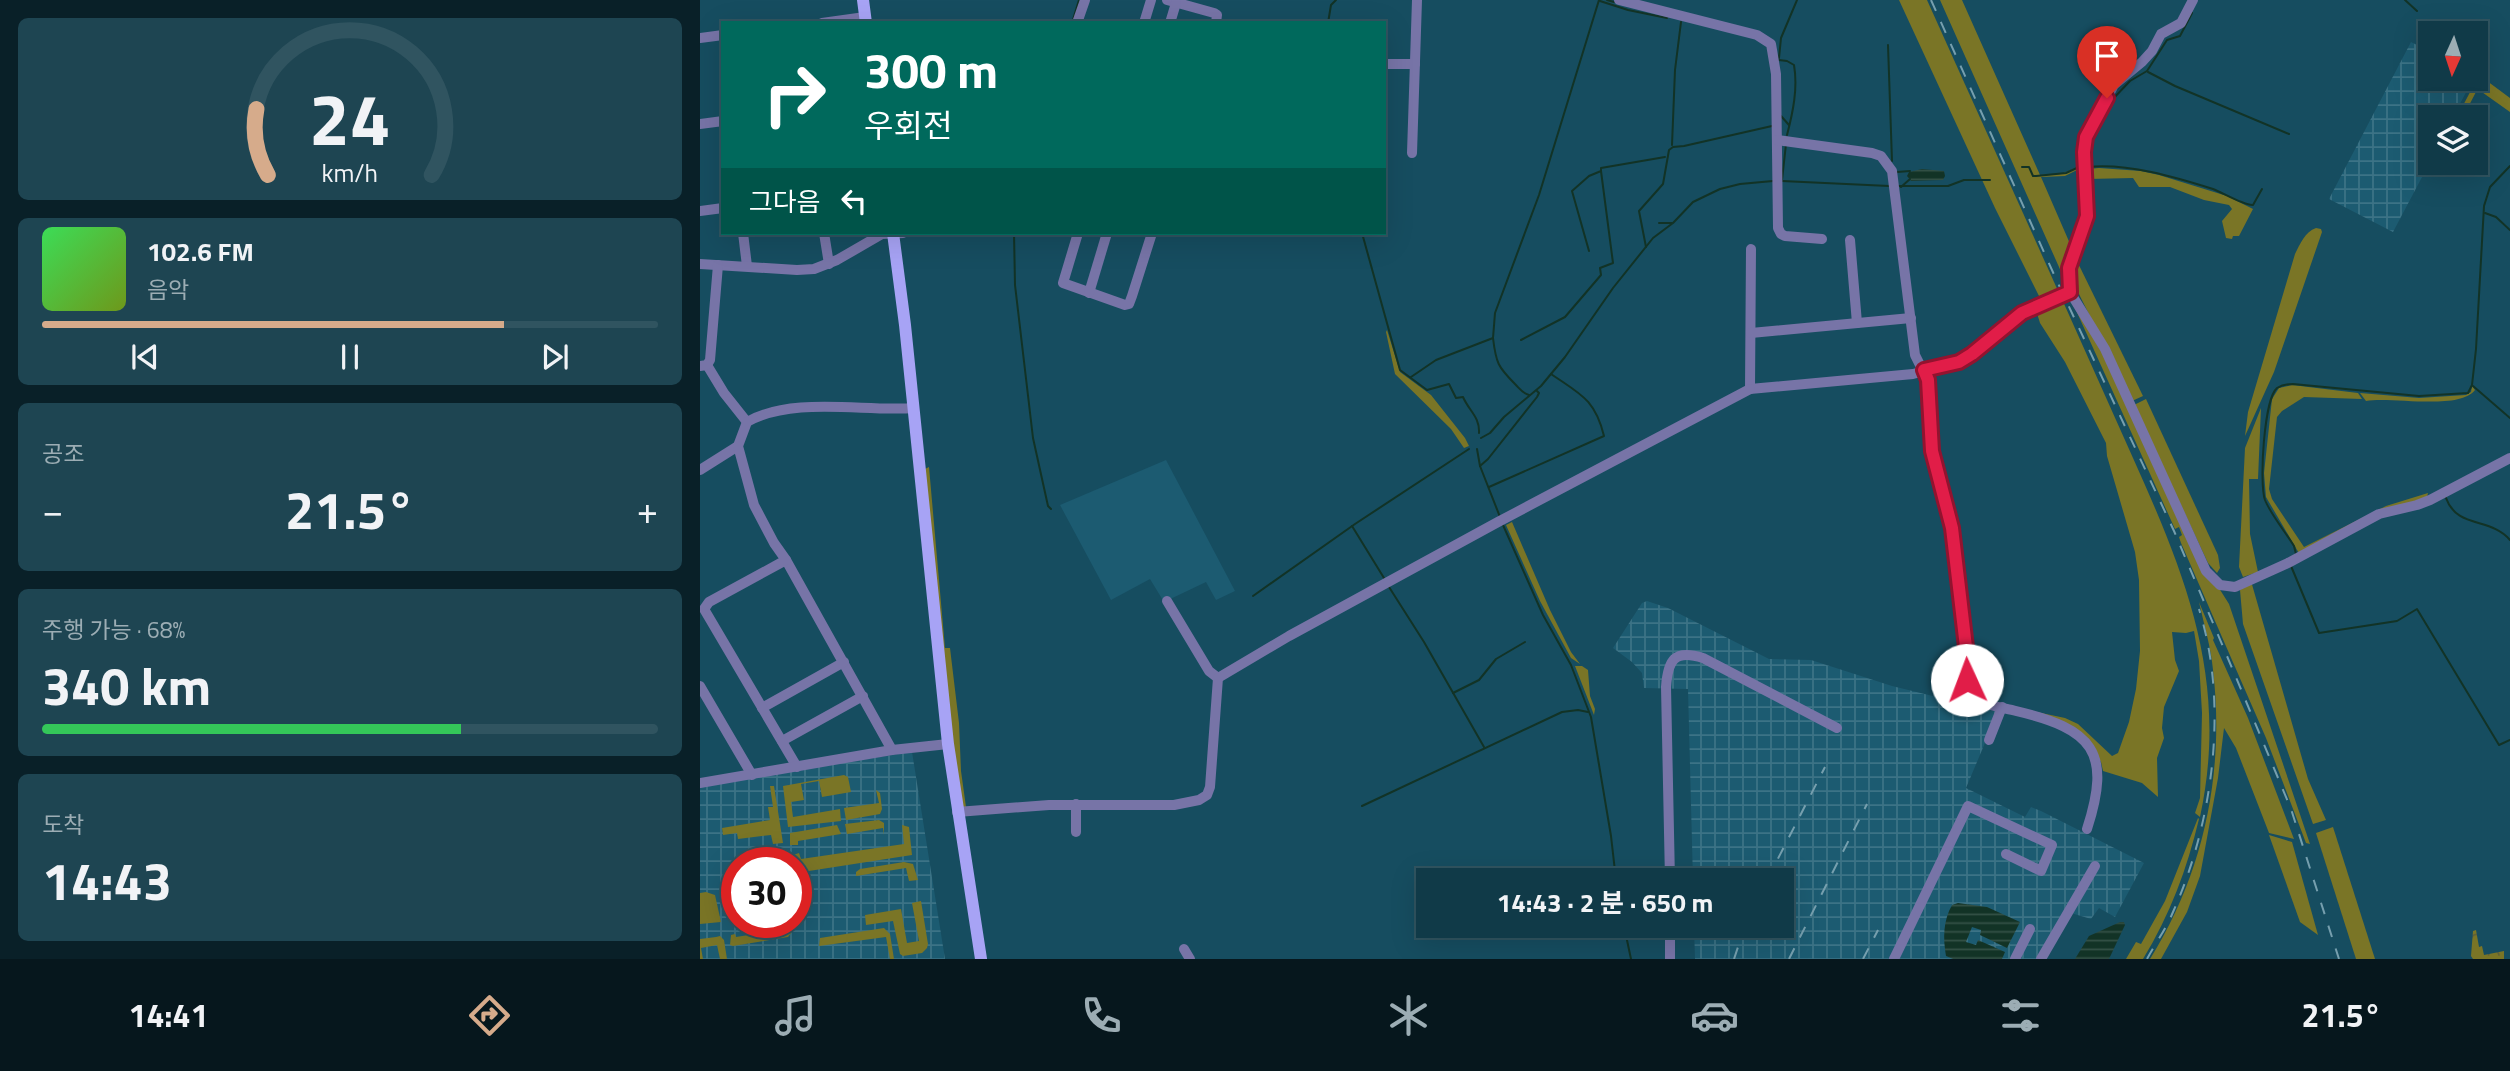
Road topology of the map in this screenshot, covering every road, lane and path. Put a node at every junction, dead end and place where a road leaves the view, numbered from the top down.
1 (863, 0) edge
2 (1084, 0) edge
3 (1150, 0) edge
4 (1417, 0) edge
5 (1619, 0) edge
6 (2193, 0) edge
7 (1172, 1) edge
8 (866, 20) edge
9 (1078, 21) edge
10 (1144, 21) edge
11 (1170, 21) edge
12 (1216, 21) edge
13 (721, 35) edge
14 (700, 38) edge
15 (1386, 64) edge
16 (1415, 64) junction
17 (721, 121) edge
18 (700, 124) edge
19 (1777, 141) junction
20 (1412, 153) dead end
21 (721, 208) edge
22 (700, 211) edge
23 (743, 235) edge
24 (824, 235) edge
25 (880, 235) edge
26 (897, 235) edge
27 (1077, 235) edge
28 (1106, 235) edge
29 (1151, 235) edge
30 (1822, 239) dead end
31 (1850, 240) dead end
32 (1751, 249) dead end
33 (700, 264) edge
34 (829, 264) junction
35 (718, 265) junction
36 (747, 266) junction
37 (2070, 292) junction
38 (1089, 293) junction
39 (1911, 318) junction
40 (1857, 323) junction
41 (1751, 333) junction
42 (703, 365) edge
43 (1924, 370) junction
44 (1751, 389) junction
45 (914, 408) junction
46 (747, 422) junction
47 (738, 446) junction
48 (2510, 458) edge
49 (700, 470) edge
50 (786, 560) junction
51 (1167, 601) dead end
52 (702, 606) edge
53 (844, 662) junction
54 (1218, 678) junction
55 (700, 686) edge
56 (863, 696) junction
57 (2002, 707) junction
58 (762, 708) junction
59 (1838, 728) dead end
60 (1989, 740) dead end
61 (782, 741) junction
62 (948, 744) junction
63 (892, 750) junction
64 (797, 767) junction
65 (752, 775) junction
66 (700, 783) edge
67 (1076, 804) junction
68 (957, 812) junction
69 (2087, 830) dead end
70 (1076, 832) dead end
71 (2006, 854) dead end
72 (2095, 866) dead end
73 (1670, 868) edge
74 (2030, 929) dead end
75 (1670, 938) edge
76 (981, 959) edge
77 (1670, 959) edge
78 (1894, 959) edge
79 (2015, 959) edge
80 (2041, 959) edge

1 - 8 main road
2 - 9 street
3 - 10 street
4 - 16 street
5 - 19 street
6 - 37 street
7 - 11 street
7 - 12 street
13 - 14 street
15 - 16 street
16 - 20 street
17 - 18 street
19 - 30 street
19 - 39 street
21 - 22 street
23 - 36 street
24 - 34 street
25 - 34 street
26 - 45 main road
27 - 38 street
28 - 38 street
29 - 38 street
31 - 40 street
32 - 41 street
33 - 35 street
34 - 36 street
35 - 36 street
35 - 42 street
37 - 43 street
37 - 48 street
39 - 40 street
39 - 43 street
40 - 41 street
41 - 44 street
42 - 46 street
43 - 44 street
43 - 57 street
44 - 54 street
45 - 46 street
45 - 62 main road
46 - 47 street
47 - 49 street
47 - 50 street
50 - 52 street
50 - 53 street
51 - 54 street
52 - 58 street
53 - 56 street
53 - 58 street
54 - 67 street
55 - 65 street
56 - 61 street
56 - 63 street
57 - 60 street
57 - 69 street
58 - 61 street
59 - 73 street
61 - 64 street
62 - 63 street
62 - 68 main road
63 - 64 street
64 - 65 street
65 - 66 street
67 - 68 street
67 - 70 street
68 - 76 main road
71 - 78 street
72 - 80 street
74 - 79 street
75 - 77 street

